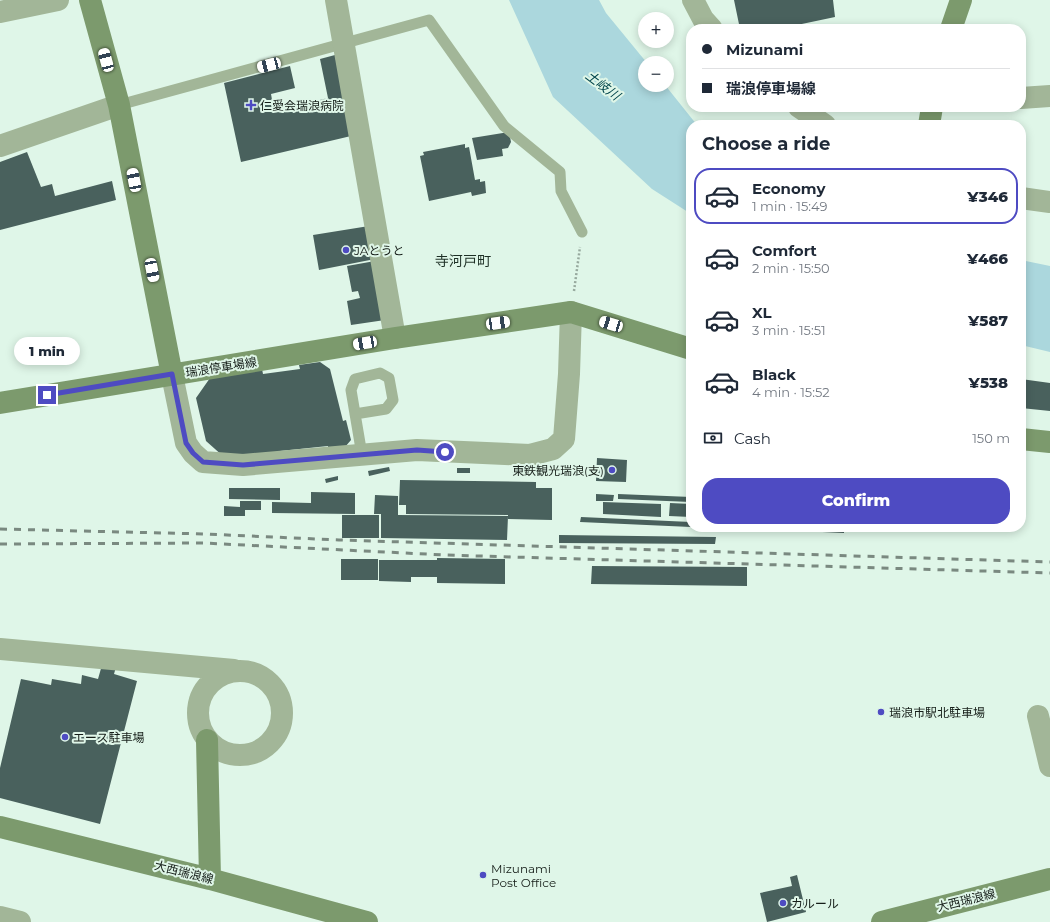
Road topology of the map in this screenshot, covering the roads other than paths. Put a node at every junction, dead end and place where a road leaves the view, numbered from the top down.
1 (58, 0) edge
2 (90, 0) edge
3 (336, 0) edge
4 (693, 0) edge
5 (961, 0) edge
6 (0, 12) edge
7 (708, 24) edge
8 (953, 24) edge
9 (344, 44) junction
10 (1050, 96) edge
11 (1026, 98) edge
12 (119, 105) junction
13 (806, 112) edge
14 (818, 120) edge
15 (0, 146) edge
16 (1026, 199) edge
17 (1050, 202) edge
18 (582, 232) road end
19 (571, 312) junction
20 (395, 338) junction
21 (686, 347) edge
22 (172, 374) junction
23 (0, 403) edge
24 (355, 414) junction
25 (1026, 440) edge
26 (1050, 442) edge
27 (362, 455) junction
28 (0, 649) edge
29 (241, 670) junction
30 (1038, 716) dead end
31 (207, 740) junction
32 (1050, 766) edge
33 (0, 827) edge
34 (210, 879) junction
35 (1050, 879) edge
36 (0, 917) edge
37 (20, 922) edge
38 (367, 922) edge
39 (882, 922) edge

1 - 6 street
2 - 12 main road
3 - 9 street
4 - 7 street
5 - 8 main road
9 - 12 lane
9 - 18 lane
9 - 20 street
10 - 11 street
12 - 15 street
12 - 22 main road
13 - 14 street
16 - 17 street
19 - 20 main road, 瑞浪停車場線
19 - 21 main road
19 - 27 street
20 - 22 main road, 瑞浪停車場線
22 - 23 main road, 瑞浪停車場線
22 - 27 street
24 - 24 lane
24 - 27 lane
25 - 26 main road
28 - 29 street
29 - 31 street
29 - 31 street
30 - 32 street
31 - 34 main road
33 - 34 main road, 大西瑞浪線
34 - 38 main road, 大西瑞浪線
35 - 39 main road, 大西瑞浪線
36 - 37 street

